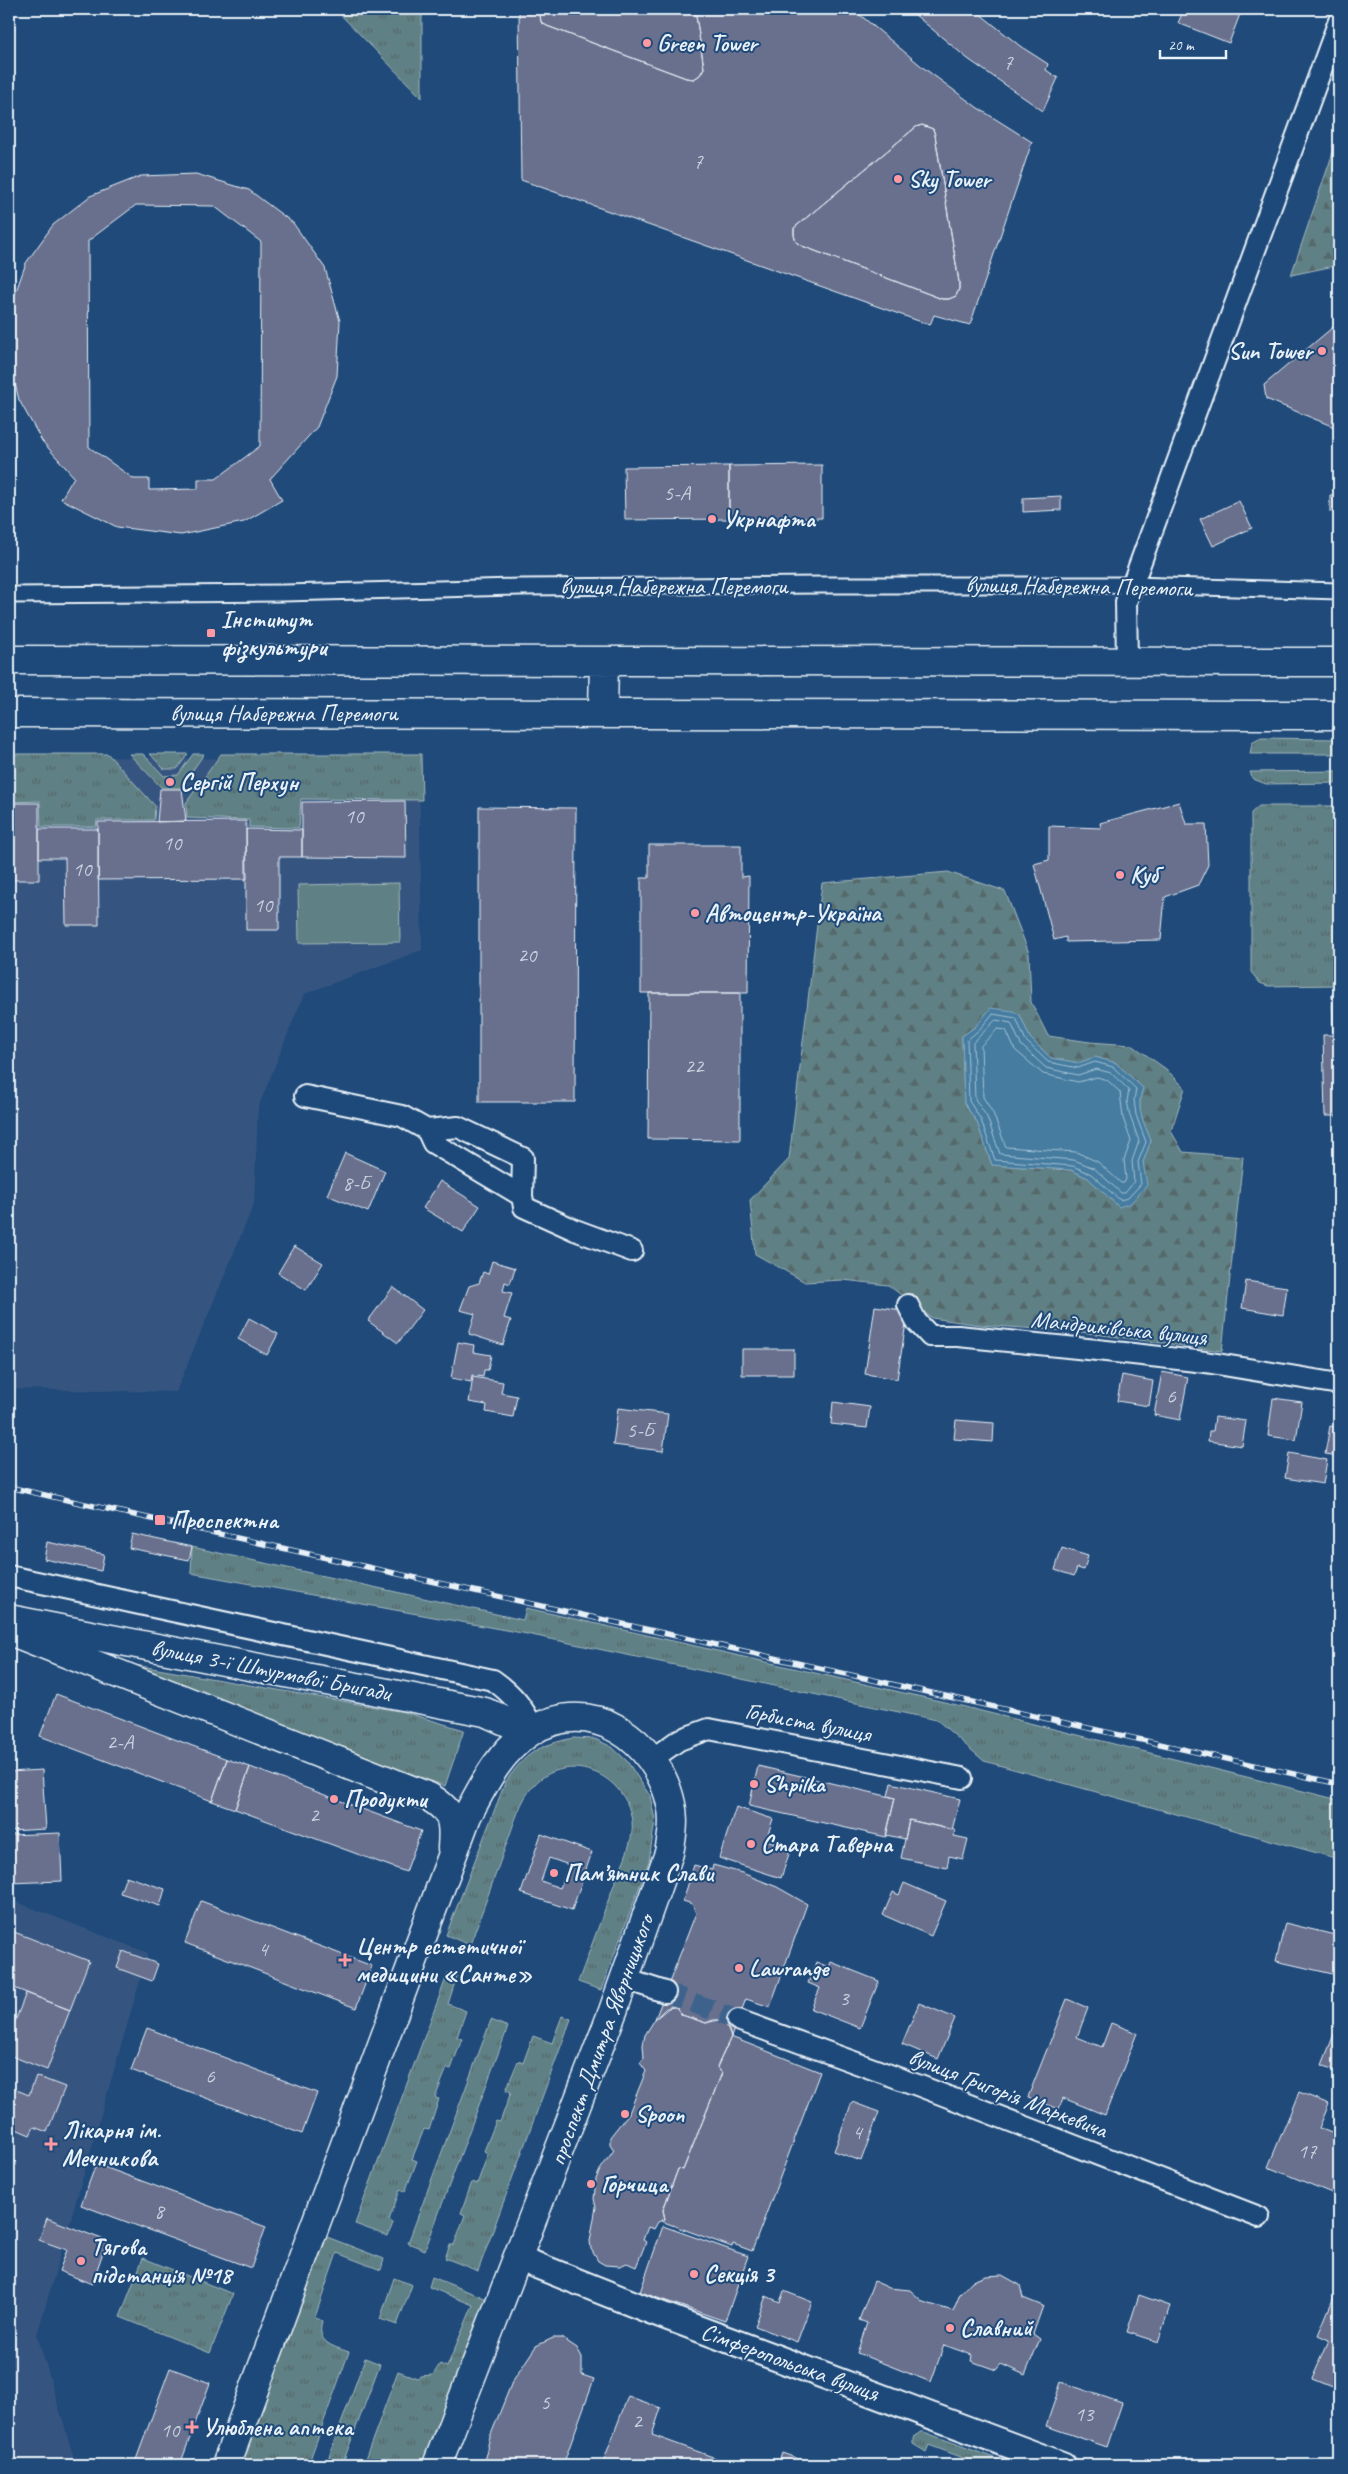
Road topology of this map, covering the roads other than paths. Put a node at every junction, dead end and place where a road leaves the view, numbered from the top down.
1 (1339, 21) edge
2 (1132, 585) junction
3 (1339, 591) edge
4 (9, 595) edge
5 (9, 660) edge
6 (604, 661) junction
7 (1127, 661) junction
8 (1339, 662) edge
9 (9, 713) edge
10 (603, 713) junction
11 (1339, 714) edge
12 (305, 1096) dead end
13 (427, 1130) junction
14 (523, 1202) junction
15 (632, 1251) dead end
16 (908, 1305) dead end
17 (1339, 1384) edge
18 (9, 1576) edge
19 (9, 1619) edge
20 (9, 1630) edge
21 (532, 1731) junction
22 (652, 1759) junction
23 (962, 1778) dead end
24 (452, 1854) junction
25 (625, 1979) junction
26 (665, 1992) tunnel mouth
27 (738, 2020) tunnel mouth
28 (1259, 2217) dead end
29 (518, 2258) junction
30 (226, 2465) edge
31 (437, 2465) edge
32 (1063, 2465) edge

1 - 2 street
2 - 3 street, вулиця Набережна Перемоги
2 - 4 street, вулиця Набережна Перемоги
2 - 7 street
5 - 6 main road
6 - 7 main road
6 - 10 main road
7 - 8 main road
9 - 10 main road, вулиця Набережна Перемоги
10 - 11 main road, вулиця Набережна Перемоги
12 - 13 street
13 - 14 street
13 - 14 street
14 - 15 street
16 - 17 street, Мандриківська вулиця
18 - 21 street
19 - 21 main road, вулиця 3-ї Штурмової Бригади
20 - 24 main road, вулиця 3-ї Штурмової Бригади
21 - 22 main road, проспект Дмитра Яворницького
21 - 24 main road, проспект Дмитра Яворницького
22 - 23 street, Горбиста вулиця
22 - 25 main road, проспект Дмитра Яворницького
24 - 30 main road, проспект Дмитра Яворницького
25 - 26 street
25 - 29 main road, проспект Дмитра Яворницького
27 - 28 street, вулиця Григорія Маркевича
29 - 31 main road, проспект Дмитра Яворницького
29 - 32 street, Сімферопольська вулиця

